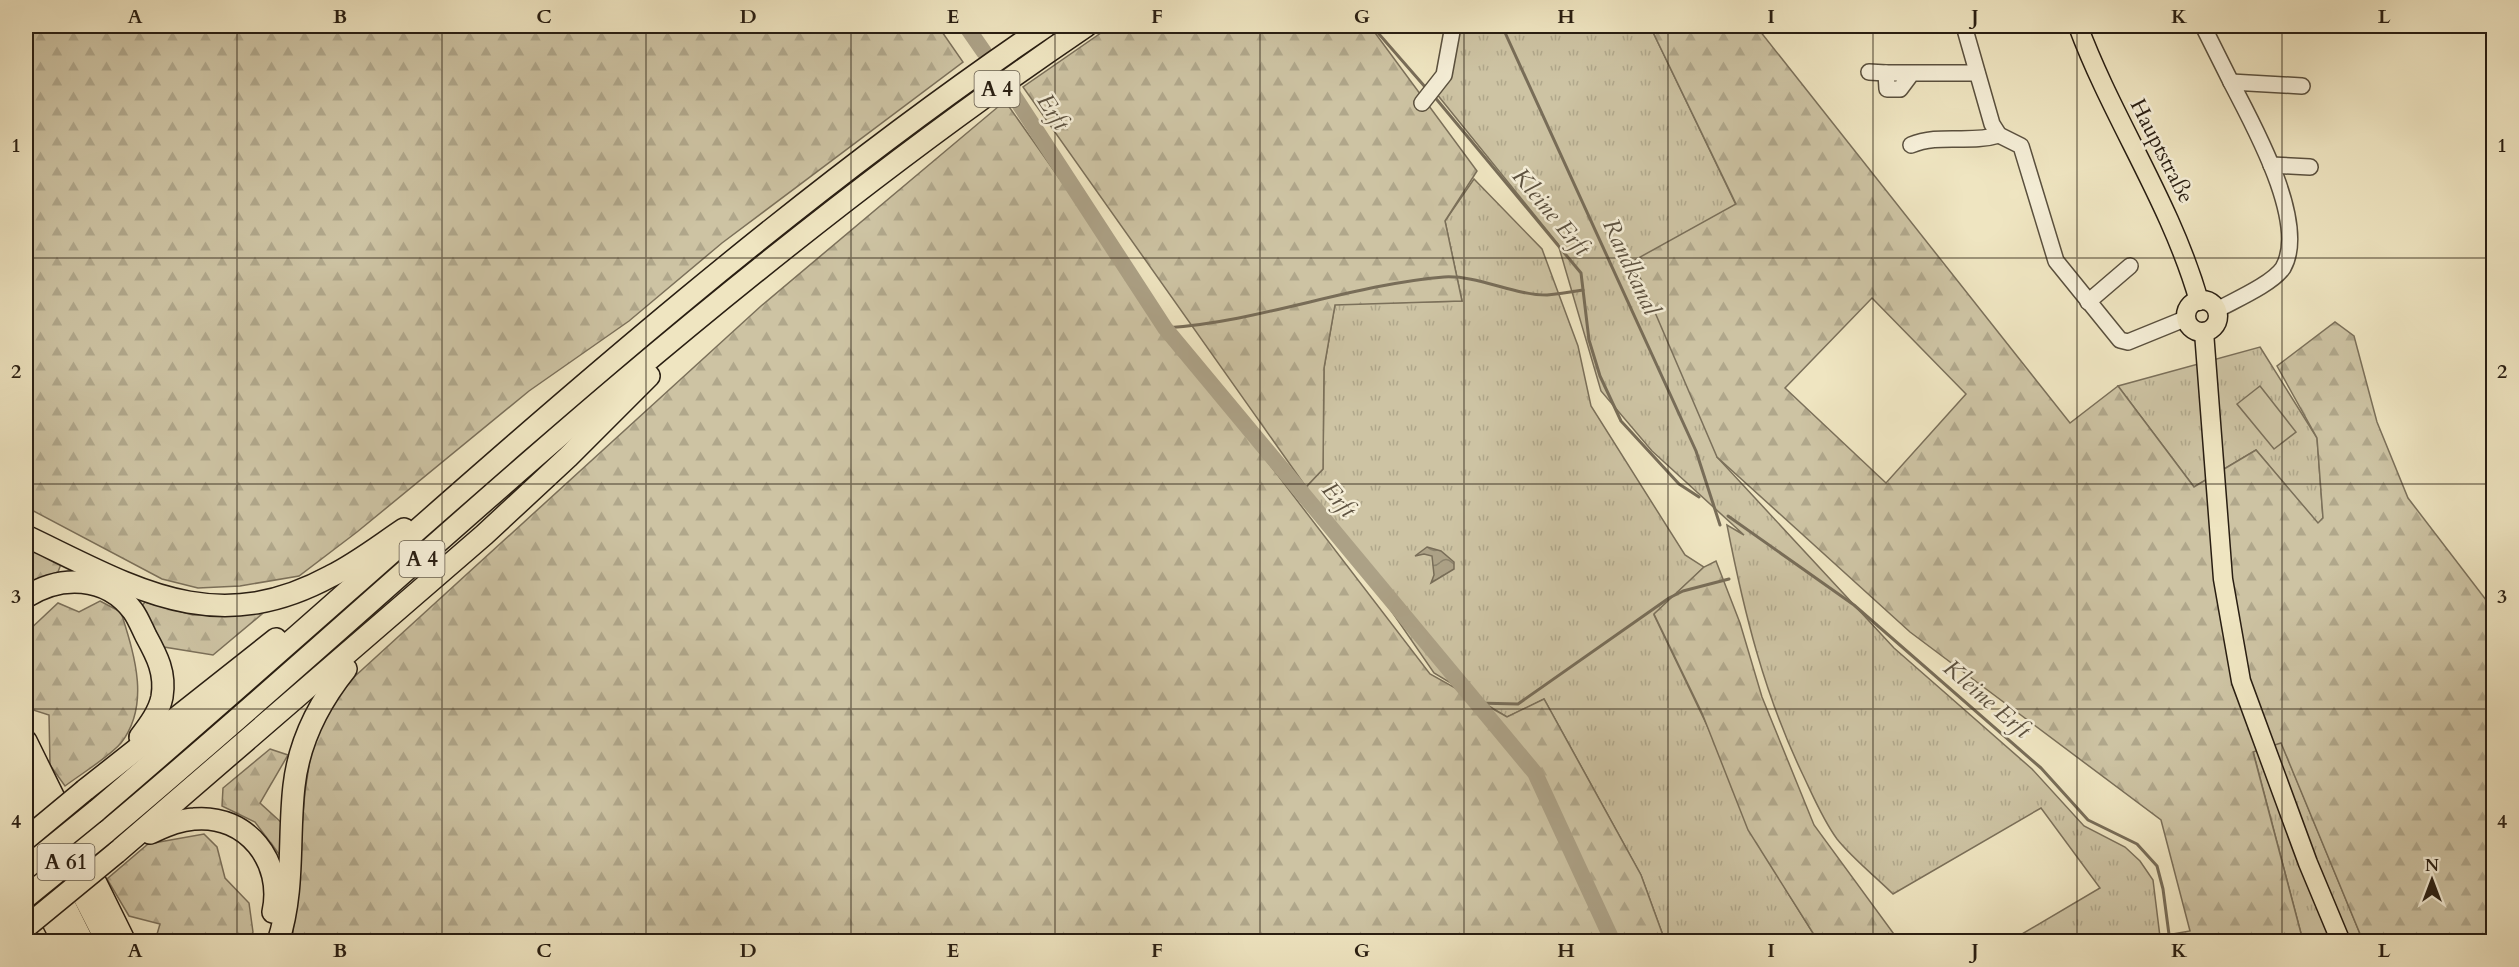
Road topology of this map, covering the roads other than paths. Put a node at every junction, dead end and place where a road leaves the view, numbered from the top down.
1 (1046, 26) edge
2 (1086, 26) edge
3 (1453, 26) edge
4 (1964, 26) edge
5 (2078, 26) edge
6 (2203, 26) edge
7 (1869, 72) dead end
8 (1977, 73) junction
9 (2231, 82) junction
10 (2302, 86) dead end
11 (1424, 100) dead end
12 (1999, 135) junction
13 (1911, 145) dead end
14 (2271, 165) junction
15 (2310, 167) dead end
16 (2130, 266) dead end
17 (739, 287) junction
18 (2199, 301) junction
19 (2088, 302) junction
20 (2217, 310) junction
21 (2187, 318) junction
22 (2204, 332) junction
23 (468, 488) junction
24 (431, 510) junction
25 (26, 536) edge
26 (26, 597) edge
27 (383, 624) junction
28 (26, 741) edge
29 (126, 757) junction
30 (26, 783) edge
31 (26, 826) edge
32 (26, 839) edge
33 (123, 848) junction
34 (26, 868) edge
35 (26, 897) edge
36 (26, 927) edge
37 (63, 942) edge
38 (82, 942) edge
39 (106, 942) edge
40 (125, 942) edge
41 (263, 942) edge
42 (278, 942) edge
43 (2341, 942) edge

1 - 23 highway, A 4
2 - 17 highway, A 4
3 - 11 street
4 - 8 street
5 - 18 main road, Hauptstraße
6 - 9 street
7 - 8 street
8 - 12 street
9 - 10 street
9 - 14 street
12 - 13 street
12 - 19 street
14 - 15 street
14 - 20 street
16 - 19 street
17 - 27 highway
17 - 35 highway, A 4, bridge
18 - 20 main road
18 - 21 main road
19 - 21 street
20 - 22 main road
21 - 22 main road
22 - 43 main road
23 - 24 highway
23 - 34 highway, A 4, bridge
24 - 25 highway
24 - 29 highway
26 - 29 highway
27 - 33 highway
27 - 42 highway
28 - 40 highway
29 - 32 highway, bridge
30 - 39 highway, A 61
31 - 38 highway, A 61
33 - 36 highway, bridge
33 - 41 highway
34 - 37 highway

